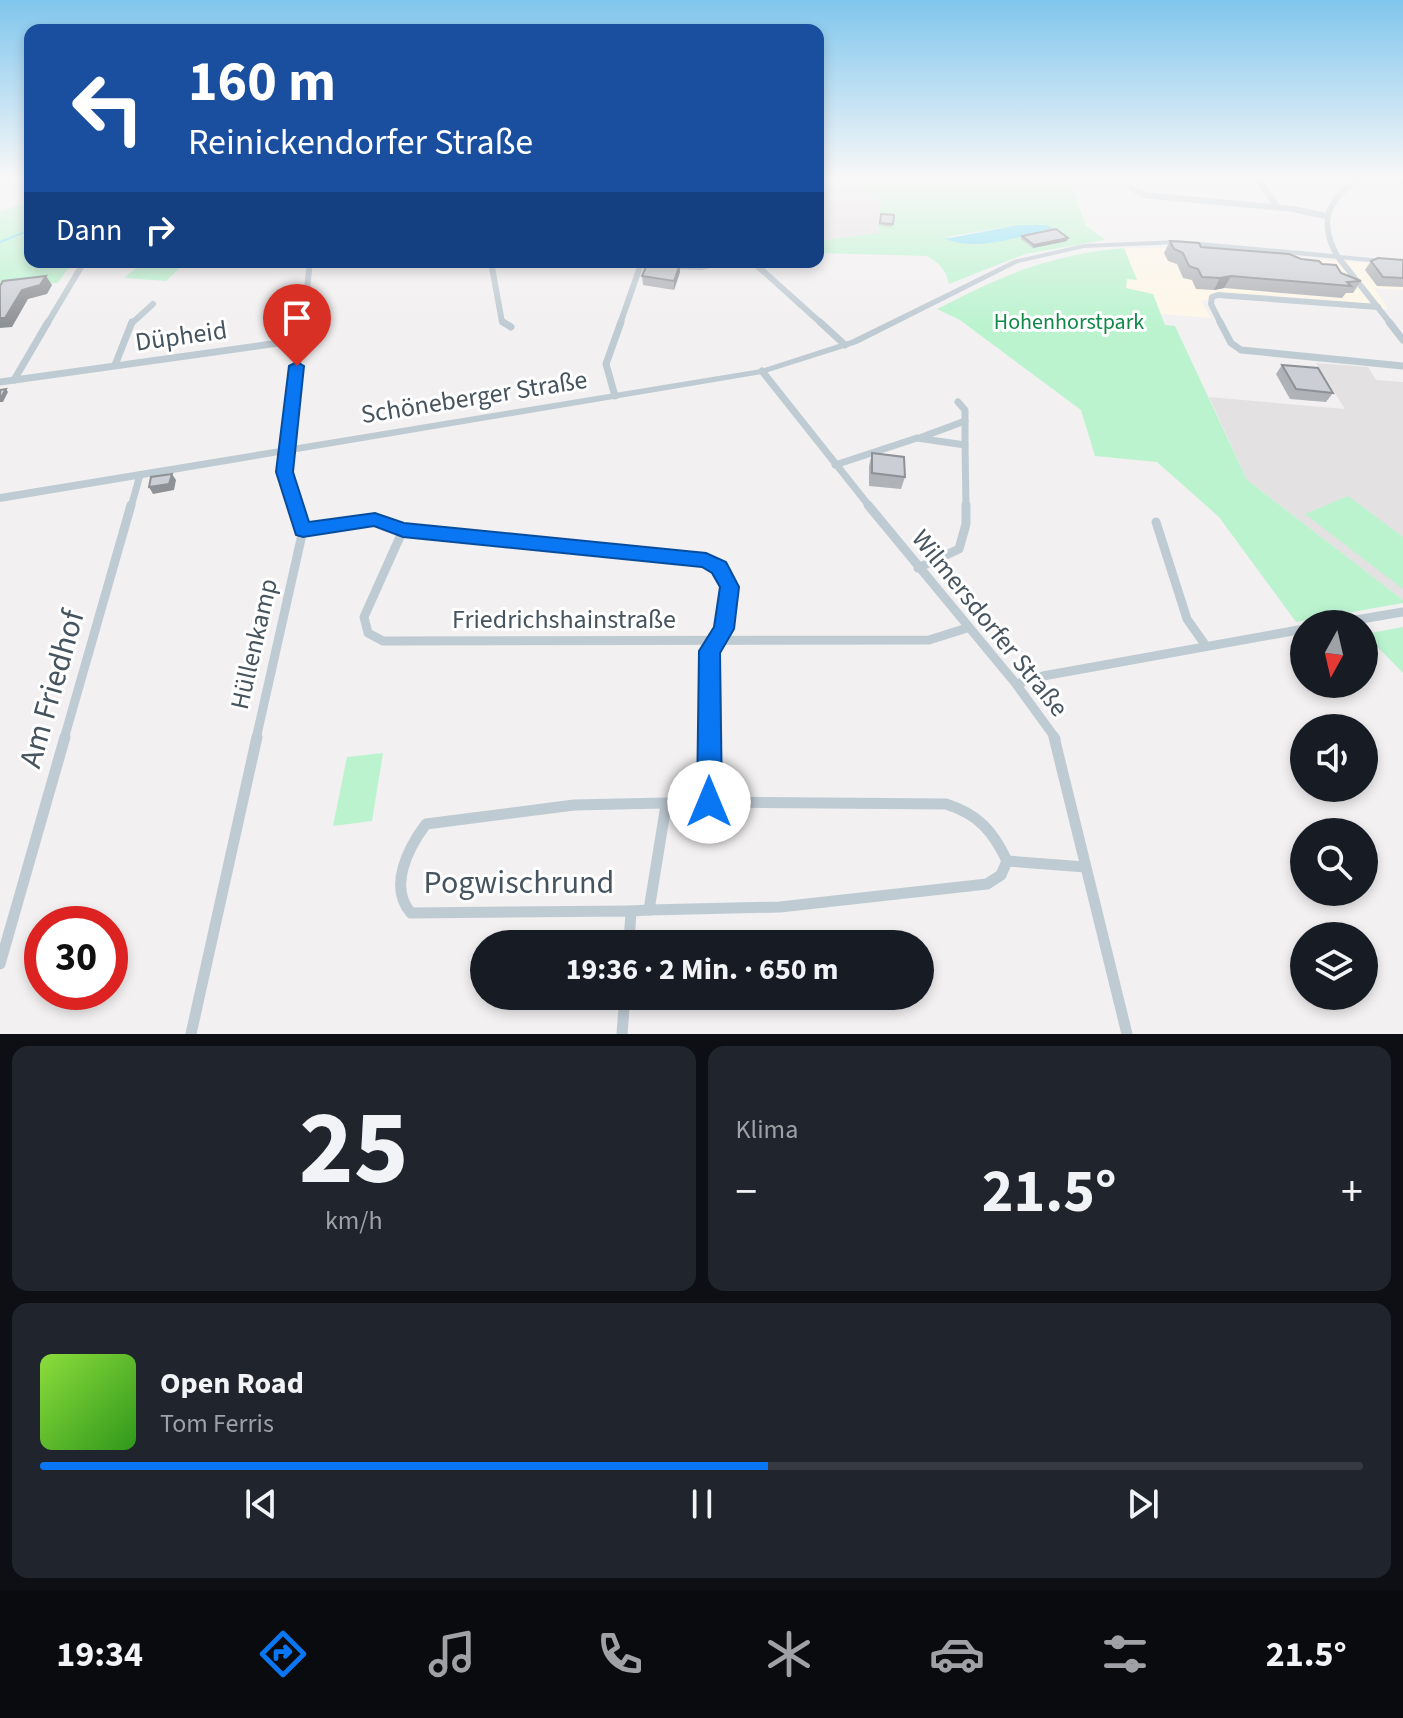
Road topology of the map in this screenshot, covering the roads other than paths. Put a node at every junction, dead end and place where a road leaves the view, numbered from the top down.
1 (1327, 228) edge
2 (1329, 241) junction
3 (1310, 254) junction
4 (1338, 257) junction
5 (1403, 262) edge
6 (80, 268) edge
7 (309, 268) edge
8 (492, 268) edge
9 (640, 268) edge
10 (760, 268) edge
11 (153, 304) dead end
12 (1378, 307) junction
13 (511, 327) dead end
14 (300, 340) junction
15 (1403, 340) edge
16 (845, 345) junction
17 (115, 365) junction
18 (1403, 366) edge
19 (762, 371) junction
20 (14, 380) junction
21 (0, 382) edge
22 (615, 396) junction
23 (958, 402) dead end
24 (965, 421) junction
25 (917, 438) junction
26 (965, 445) junction
27 (287, 450) junction
28 (835, 465) junction
29 (140, 475) junction
30 (0, 498) edge
31 (1156, 522) dead end
32 (303, 530) junction
33 (403, 530) junction
34 (918, 568) junction
35 (1403, 612) edge
36 (1378, 616) edge
37 (967, 628) junction
38 (1290, 631) edge
39 (718, 640) junction
40 (1206, 646) junction
41 (1016, 684) junction
42 (709, 802) junction
43 (666, 805) junction
44 (1007, 861) junction
45 (1085, 867) junction
46 (649, 910) junction
47 (631, 911) junction
48 (630, 930) edge
49 (0, 964) edge
50 (624, 1010) edge
51 (191, 1034) edge
52 (622, 1034) edge
53 (1127, 1034) edge

1 - 2 street
2 - 3 street
2 - 4 street
3 - 4 street, Schöneberger Straße
3 - 16 street, Schöneberger Straße
4 - 5 street, Schöneberger Straße
4 - 12 street
6 - 20 street
7 - 14 street, Hüllenkamp
8 - 13 street
9 - 22 street
10 - 16 street
11 - 17 street, Düpheid
12 - 15 street
12 - 18 street
14 - 17 street, Düpheid
14 - 27 street, Hüllenkamp
16 - 19 street, Schöneberger Straße
17 - 20 street, Düpheid
19 - 22 street, Schöneberger Straße
19 - 28 street, Wilmersdorfer Straße
20 - 21 street, Düpheid
22 - 27 street, Schöneberger Straße
23 - 24 street
24 - 25 street
24 - 26 street
25 - 26 street
25 - 28 street
26 - 34 street
27 - 29 street, Schöneberger Straße
27 - 32 street, Hüllenkamp
28 - 34 street, Wilmersdorfer Straße
29 - 30 street, Schöneberger Straße
29 - 49 street, Am Friedhof
31 - 40 street
32 - 33 street
32 - 51 street, Hüllenkamp
33 - 39 street
33 - 39 street, Friedrichshainstraße
34 - 37 street, Wilmersdorfer Straße
35 - 36 street
37 - 39 street, Friedrichshainstraße
37 - 41 street, Wilmersdorfer Straße
38 - 40 street
39 - 42 street
40 - 41 street
41 - 45 street, Wilmersdorfer Straße
42 - 43 street, Pogwischrund
42 - 44 street, Pogwischrund
43 - 46 street, Pogwischrund
43 - 47 street, Pogwischrund
44 - 45 street
44 - 46 street, Pogwischrund
45 - 53 street, Wilmersdorfer Straße
46 - 47 street, Pogwischrund
47 - 48 street, Pogwischrund
50 - 52 street

